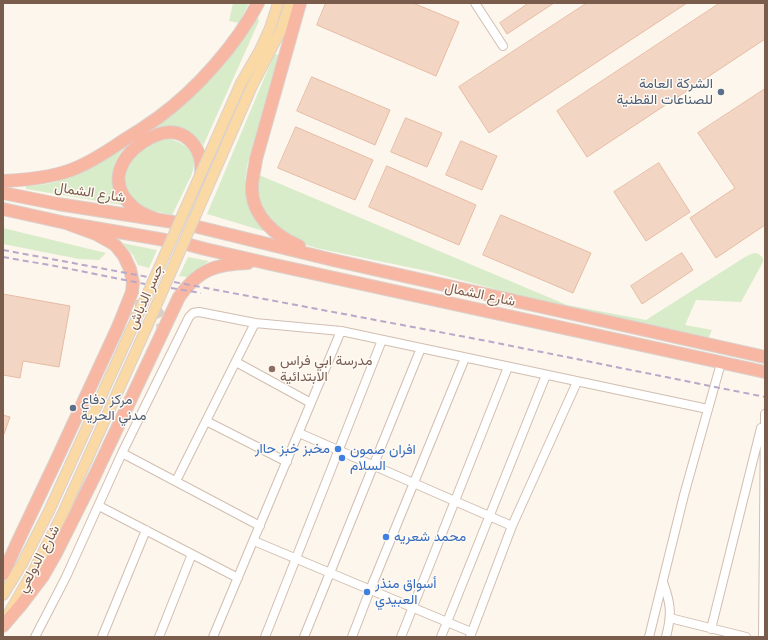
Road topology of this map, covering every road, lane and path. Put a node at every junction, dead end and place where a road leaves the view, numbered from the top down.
1 (258, 3) edge
2 (278, 3) edge
3 (290, 3) edge
4 (300, 3) edge
5 (475, 3) edge
6 (504, 46) dead end
7 (200, 174) junction
8 (3, 181) edge
9 (3, 192) edge
10 (3, 209) edge
11 (156, 219) junction
12 (173, 222) dead end
13 (66, 223) junction
14 (198, 227) dead end
15 (165, 240) dead end
16 (190, 245) dead end
17 (333, 260) junction
18 (266, 263) junction
19 (255, 323) junction
20 (341, 331) junction
21 (382, 340) junction
22 (421, 348) junction
23 (765, 357) edge
24 (465, 358) junction
25 (236, 362) junction
26 (721, 363) junction
27 (508, 367) junction
28 (765, 372) edge
29 (546, 375) junction
30 (577, 382) junction
31 (311, 403) junction
32 (708, 409) junction
33 (765, 414) edge
34 (206, 421) junction
35 (299, 433) junction
36 (339, 450) junction
37 (122, 453) junction
38 (287, 462) junction
39 (374, 465) junction
40 (176, 481) junction
41 (414, 483) junction
42 (455, 501) junction
43 (99, 506) junction
44 (50, 511) joint
45 (62, 515) joint
46 (490, 516) junction
47 (260, 526) junction
48 (512, 526) junction
49 (146, 530) junction
50 (254, 541) junction
51 (192, 554) junction
52 (296, 559) junction
53 (330, 573) junction
54 (3, 574) edge
55 (238, 578) junction
56 (663, 582) junction
57 (370, 590) junction
58 (3, 595) edge
59 (413, 608) junction
60 (670, 618) junction
61 (446, 622) junction
62 (3, 624) edge
63 (711, 629) junction
64 (471, 635) edge
65 (35, 637) edge
66 (102, 637) edge
67 (159, 637) edge
68 (213, 637) edge
69 (265, 637) edge
70 (304, 637) edge
71 (352, 637) edge
72 (400, 637) edge
73 (441, 637) edge
74 (649, 637) edge
75 (666, 637) edge
76 (746, 637) edge
77 (764, 637) edge

1 - 8 highway
2 - 7 main road, جسر الدباش, bridge
3 - 45 main road, جسر الدباش, bridge
4 - 17 highway
5 - 6 street
7 - 11 highway
7 - 44 main road, جسر الدباش, bridge
9 - 11 highway, شارع الشمال
10 - 13 highway
11 - 12 highway, شارع الشمال
13 - 15 highway
13 - 54 highway
14 - 17 highway, شارع الشمال
16 - 18 highway, شارع الشمال
17 - 23 highway, شارع الشمال
18 - 26 highway, شارع الشمال
18 - 62 highway
19 - 20 street
19 - 25 street
19 - 37 street
20 - 21 street
20 - 31 street
21 - 22 street
21 - 36 street
22 - 24 street
22 - 39 street
24 - 27 street
24 - 41 street
25 - 31 street
25 - 34 street
26 - 28 highway, شارع الشمال
26 - 32 street
27 - 29 street
27 - 42 street
29 - 30 street
29 - 46 street
30 - 32 street
30 - 48 street
31 - 35 street
32 - 56 street
33 - 63 street
33 - 77 street
34 - 38 street
34 - 40 street
35 - 36 street
35 - 38 street
36 - 39 street
36 - 52 street
37 - 40 street
37 - 43 street
38 - 47 street
39 - 41 street
39 - 53 street
40 - 47 street
41 - 42 street
41 - 57 street
42 - 46 street
42 - 59 street
43 - 49 street
43 - 65 street
44 - 58 main road, شارع الدولعي
45 - 62 main road, شارع الدولعي
46 - 48 street
46 - 61 street
47 - 50 street
48 - 64 street
49 - 51 street
49 - 66 street
50 - 52 street
50 - 55 street
51 - 55 street
51 - 67 street
52 - 53 street
52 - 69 street
53 - 57 street
53 - 70 street
55 - 68 street
56 - 60 street
56 - 74 street
57 - 59 street
57 - 71 street
59 - 61 street
59 - 72 street
60 - 63 street
60 - 75 street
61 - 64 street
61 - 73 street
63 - 76 street

